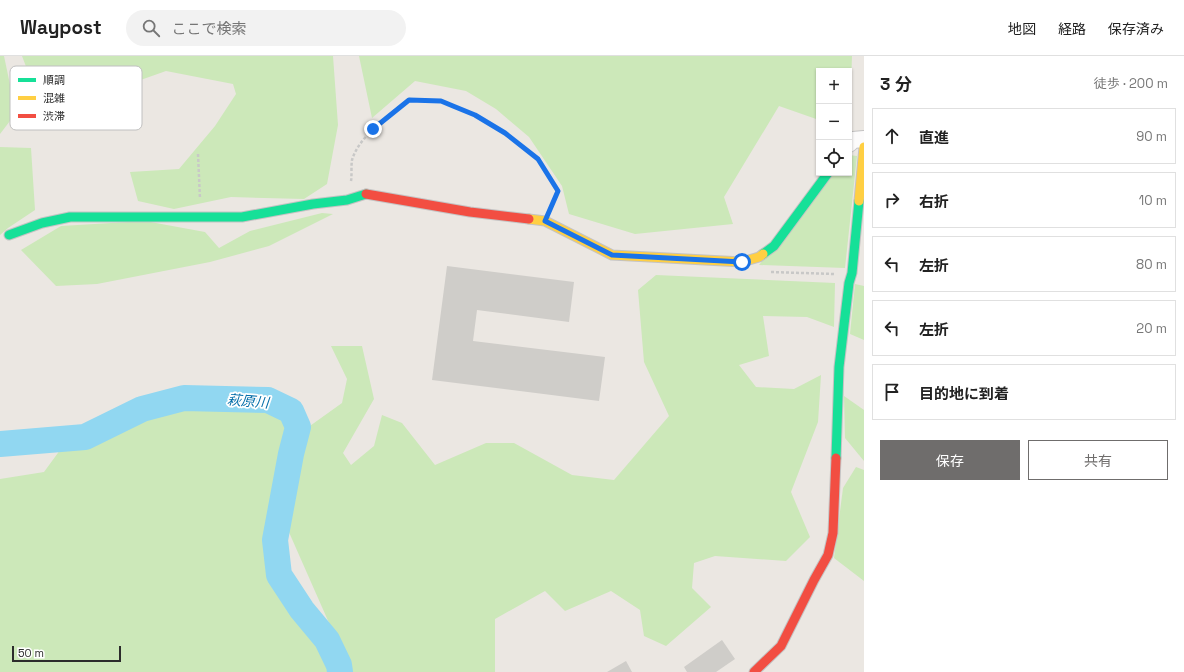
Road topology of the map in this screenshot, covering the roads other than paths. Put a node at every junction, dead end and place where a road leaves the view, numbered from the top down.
1 (864, 139) edge
2 (852, 140) edge
3 (864, 147) edge
4 (826, 176) edge
5 (8, 235) dead end
6 (858, 275) edge
7 (754, 672) edge

1 - 2 street
3 - 6 street
4 - 5 street
6 - 7 street

